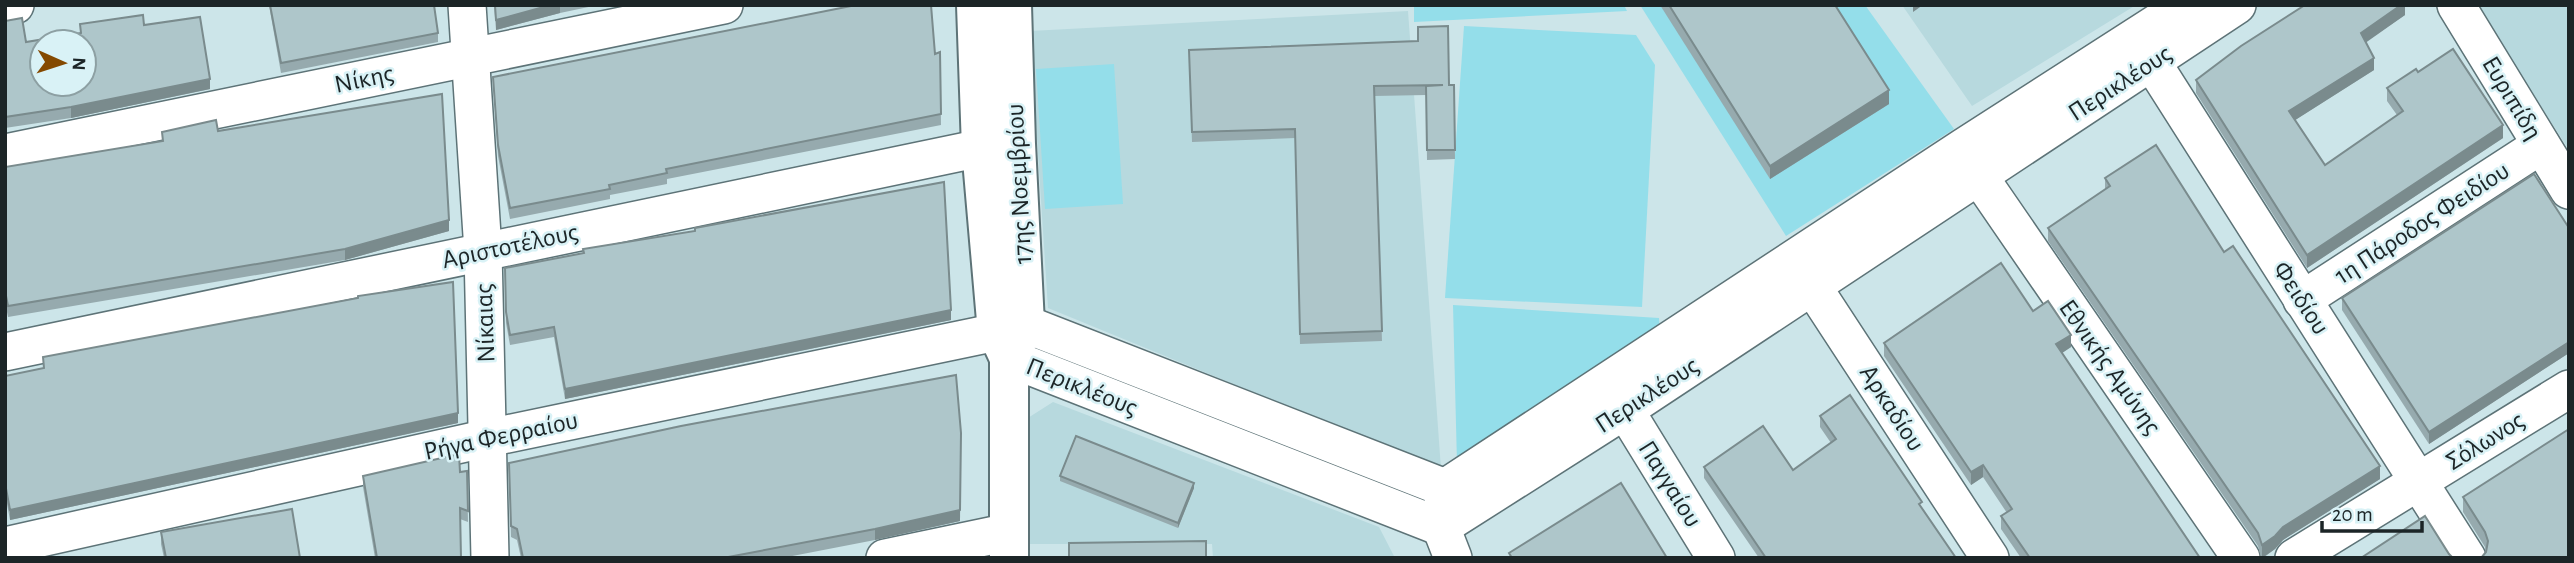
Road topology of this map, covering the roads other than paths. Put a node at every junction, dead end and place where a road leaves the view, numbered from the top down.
1 (15, 5) edge
2 (467, 5) edge
3 (723, 5) edge
4 (976, 5) edge
5 (1012, 5) edge
6 (2185, 5) edge
7 (2237, 5) edge
8 (2456, 5) edge
9 (5, 6) edge
10 (2144, 50) junction
11 (471, 57) junction
12 (2541, 145) junction
13 (999, 146) junction
14 (5, 153) edge
15 (1978, 176) junction
16 (2569, 190) edge
17 (483, 251) junction
18 (1803, 272) junction
19 (2302, 300) junction
20 (1011, 338) junction
21 (5, 352) edge
22 (2569, 389) edge
23 (1625, 410) junction
24 (488, 438) junction
25 (2419, 482) junction
26 (1445, 488) junction
27 (1447, 542) edge
28 (1009, 545) edge
29 (5, 546) edge
30 (490, 558) edge
31 (885, 558) edge
32 (1716, 558) edge
33 (1990, 558) edge
34 (2241, 558) edge
35 (2294, 558) edge
36 (2467, 558) edge

1 - 9 street
2 - 11 street, Νίκαιας
3 - 11 street, Νίκης
4 - 13 street, 17ης Νοεμβρίου
5 - 13 street, 17ης Νοεμβρίου
6 - 10 street, Περικλέους
7 - 10 street, Περικλέους
8 - 12 street, Ευριπίδη
10 - 15 street, Περικλέους
10 - 18 street, Περικλέους
10 - 19 street, Φειδίου
11 - 14 street, Νίκης
11 - 17 street, Νίκαιας
12 - 16 street, Ευριπίδη
12 - 19 street, 1η Πάροδος Φειδίου
13 - 17 street, Αριστοτέλους
13 - 20 street, 17ης Νοεμβρίου
15 - 18 street, Περικλέους
15 - 34 street, Εθνικής Αμύνης
17 - 21 street, Αριστοτέλους
17 - 24 street, Νίκαιας
18 - 23 street, Περικλέους
18 - 26 street, Περικλέους
18 - 33 street, Αρκαδίου
19 - 25 street, Φειδίου
20 - 24 street, Ρήγα Φερραίου
20 - 26 street, Περικλέους
20 - 27 street, Περικλέους
20 - 28 street, 17ης Νοεμβρίου
22 - 25 street, Σόλωνος
23 - 27 street, Περικλέους
23 - 32 street, Παγγαίου
24 - 29 street, Ρήγα Φερραίου
24 - 30 street, Νίκαιας
25 - 35 street, Σόλωνος
25 - 36 street, Φειδίου
26 - 27 street
28 - 31 street

